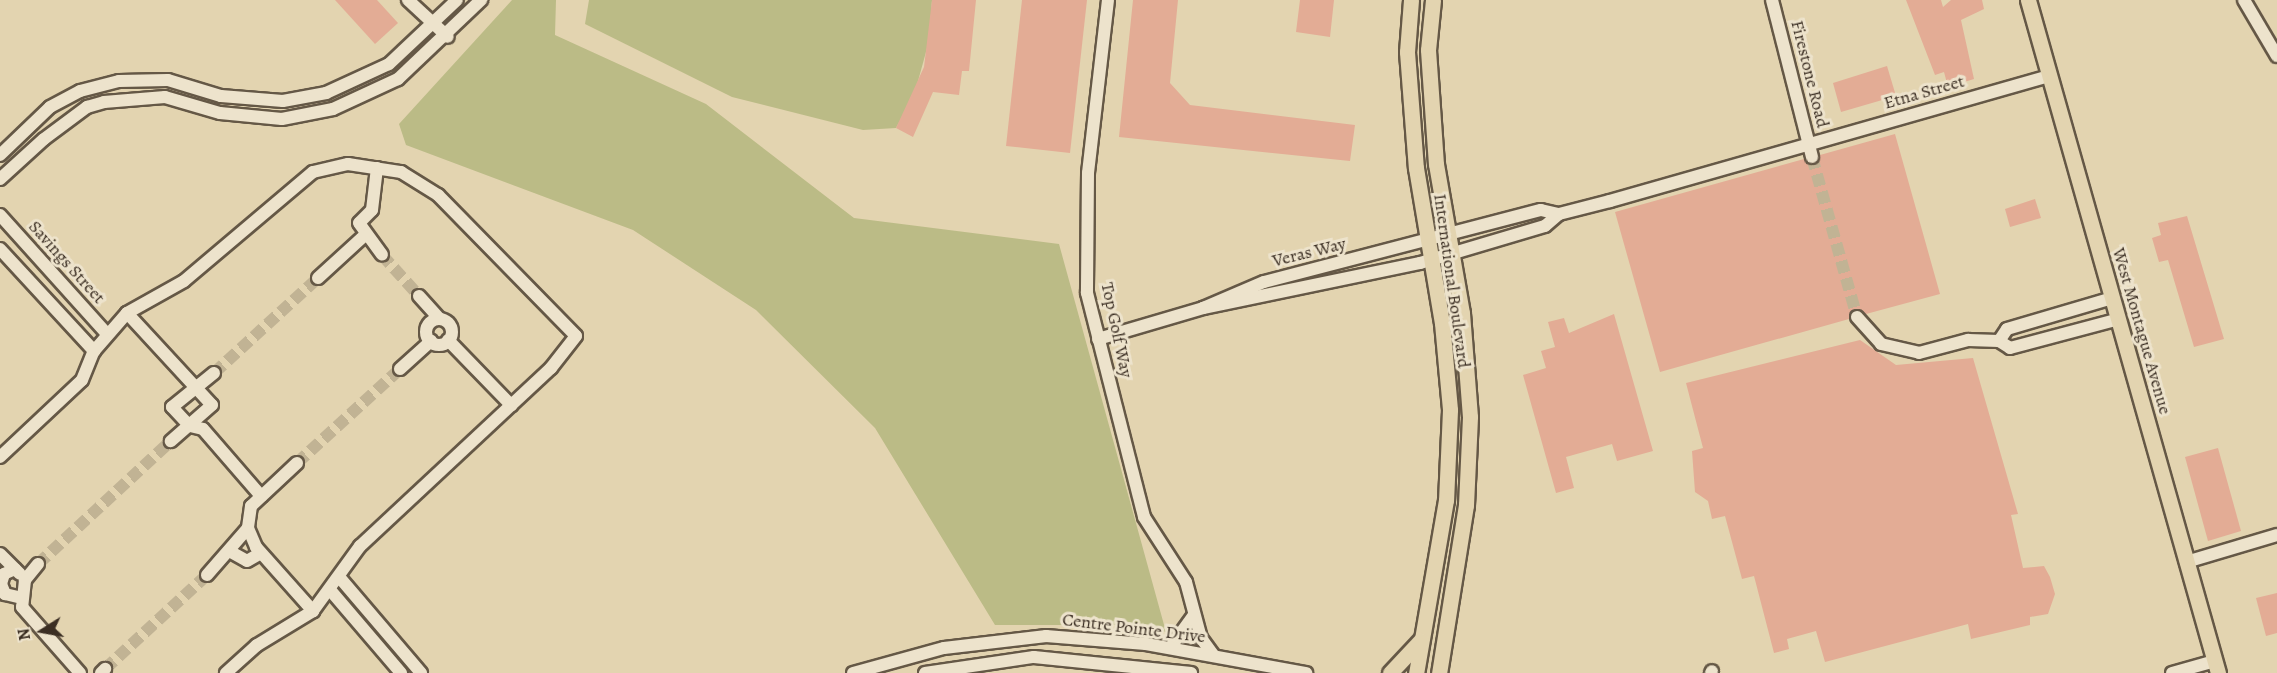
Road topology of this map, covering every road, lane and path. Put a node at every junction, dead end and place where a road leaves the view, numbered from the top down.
1 (408, 0) edge
2 (457, 0) edge
3 (481, 0) edge
4 (1108, 0) edge
5 (1411, 0) edge
6 (1433, 0) edge
7 (1772, 0) edge
8 (2028, 0) edge
9 (2244, 0) edge
10 (433, 26) junction
11 (448, 37) junction
12 (2277, 56) edge
13 (2049, 76) junction
14 (1809, 144) junction
15 (0, 155) edge
16 (1812, 157) tunnel mouth
17 (377, 168) junction
18 (0, 179) edge
19 (1559, 214) junction
20 (0, 215) edge
21 (364, 236) junction
22 (1449, 236) junction
23 (1428, 241) junction
24 (0, 249) edge
25 (1452, 253) junction
26 (382, 255) tunnel mouth
27 (1431, 259) junction
28 (318, 278) tunnel mouth
29 (419, 296) tunnel mouth
30 (2112, 298) junction
31 (1203, 308) junction
32 (127, 313) junction
33 (1857, 317) tunnel mouth
34 (440, 319) junction
35 (2119, 319) junction
36 (107, 334) junction
37 (1098, 339) junction
38 (448, 340) junction
39 (431, 341) junction
40 (1999, 341) junction
41 (94, 351) junction
42 (400, 369) tunnel mouth
43 (214, 373) tunnel mouth
44 (197, 388) junction
45 (511, 405) junction
46 (190, 426) junction
47 (171, 441) tunnel mouth
48 (0, 457) edge
49 (297, 463) tunnel mouth
50 (261, 496) junction
51 (248, 528) junction
52 (2277, 535) edge
53 (231, 552) junction
54 (261, 553) junction
55 (0, 554) edge
56 (2186, 562) junction
57 (38, 564) tunnel mouth
58 (15, 569) junction
59 (207, 574) tunnel mouth
60 (340, 578) junction
61 (24, 580) junction
62 (331, 591) junction
63 (22, 598) junction
64 (313, 611) junction
65 (1194, 615) junction
66 (1446, 631) junction
67 (1424, 636) junction
68 (1170, 648) junction
69 (1214, 656) junction
70 (2217, 667) edge
71 (80, 673) edge
72 (226, 673) edge
73 (401, 673) edge
74 (421, 673) edge
75 (853, 673) edge
76 (925, 673) edge
77 (1191, 673) edge
78 (1306, 673) edge
79 (1390, 673) edge
80 (1416, 673) edge
81 (1439, 673) edge
82 (1449, 673) edge
83 (2172, 673) edge

1 - 10 street
2 - 10 street
3 - 11 street
4 - 37 street, Top Golf Way
5 - 23 main road, International Boulevard
6 - 22 main road, International Boulevard
7 - 14 street, Firestone Road
8 - 13 main road, West Montague Avenue
9 - 12 street
10 - 11 street
10 - 15 street
11 - 18 street
13 - 14 street, Etna Street
13 - 30 main road, West Montague Avenue
14 - 16 street, Firestone Road
14 - 19 street, Etna Street
17 - 21 street
17 - 32 street
17 - 45 street
19 - 22 street, Veras Way
19 - 25 street, Veras Way
20 - 36 street, Savings Street
21 - 26 street
21 - 28 street
22 - 23 street, Veras Way
22 - 25 main road, International Boulevard
23 - 27 main road, International Boulevard
23 - 31 street, Veras Way
24 - 41 street
25 - 27 street, Veras Way
25 - 66 main road, International Boulevard
27 - 31 street, Veras Way
27 - 67 main road, International Boulevard
29 - 34 street
30 - 35 main road, West Montague Avenue
30 - 40 street
31 - 37 street, Veras Way
32 - 36 street
32 - 44 street
33 - 40 street
34 - 38 street
34 - 39 street
35 - 40 street
35 - 56 main road, West Montague Avenue
36 - 41 street
37 - 65 street, Top Golf Way
38 - 39 street
38 - 45 street
39 - 42 street
41 - 48 street
43 - 44 street
44 - 46 street
44 - 46 street
45 - 60 street
46 - 47 street
46 - 50 street
49 - 50 street
50 - 51 street
51 - 53 street
51 - 54 street
52 - 56 street
53 - 54 street
53 - 59 street
54 - 64 street
55 - 58 street
56 - 70 main road, West Montague Avenue
57 - 61 street
58 - 61 street
58 - 63 street
60 - 62 street
60 - 74 street
61 - 63 street
62 - 64 street
62 - 73 street
63 - 71 street
64 - 72 street
65 - 68 street
65 - 69 street, Top Golf Way
66 - 81 main road, International Boulevard
66 - 82 main road
67 - 79 main road
67 - 80 main road, International Boulevard
68 - 69 street, Centre Pointe Drive
68 - 75 street, Centre Pointe Drive
69 - 78 street, Centre Pointe Drive
70 - 83 street
76 - 77 street, Centre Pointe Drive

